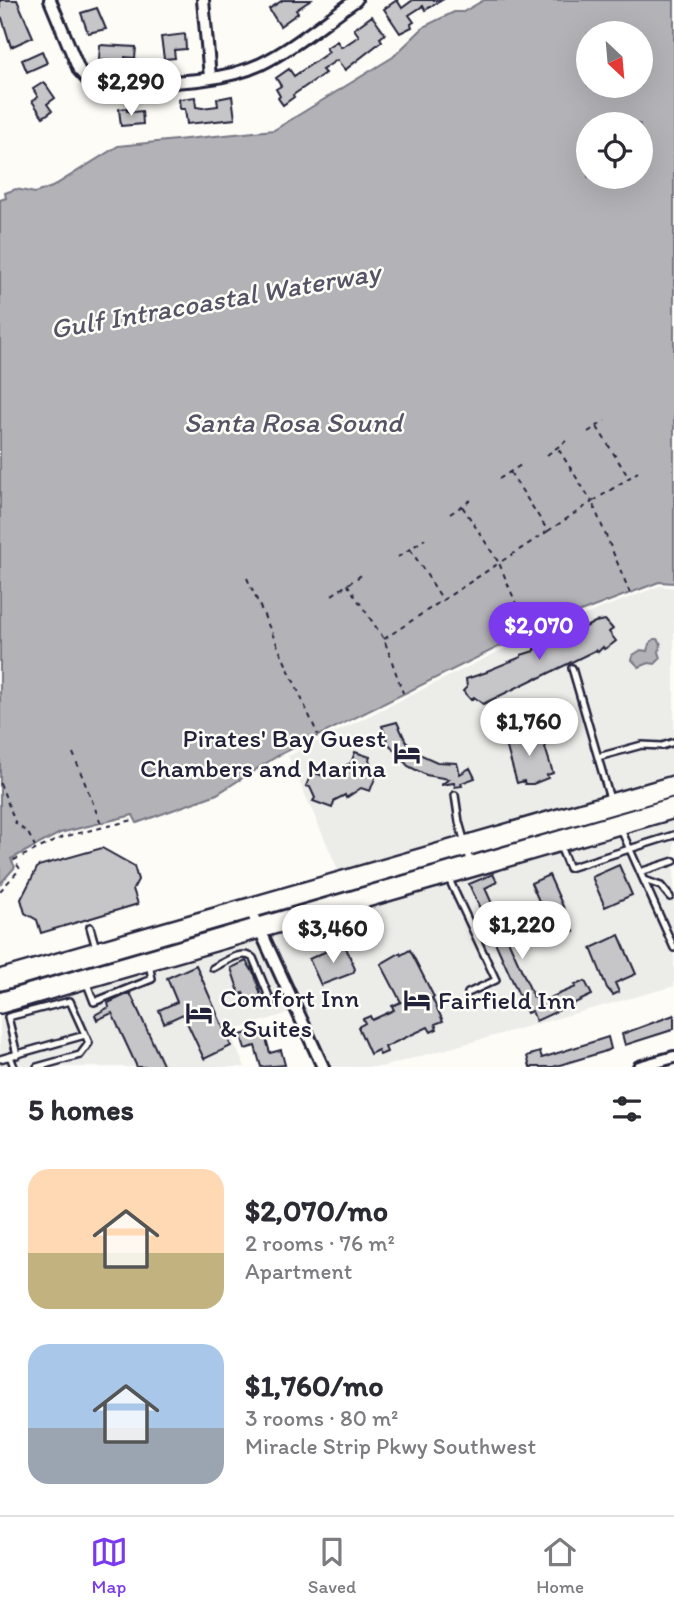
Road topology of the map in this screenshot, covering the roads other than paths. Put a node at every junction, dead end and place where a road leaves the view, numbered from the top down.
1 (50, 0) edge
2 (203, 0) edge
3 (356, 0) edge
4 (210, 78) junction
5 (572, 668) dead end
6 (674, 743) edge
7 (598, 757) junction
8 (674, 786) edge
9 (456, 795) dead end
10 (611, 804) junction
11 (674, 808) edge
12 (615, 826) junction
13 (674, 835) edge
14 (558, 842) junction
15 (466, 847) junction
16 (629, 848) junction
17 (674, 861) edge
18 (471, 867) junction
19 (640, 872) junction
20 (447, 874) junction
21 (644, 880) junction
22 (670, 897) dead end
23 (250, 908) junction
24 (90, 927) dead end
25 (259, 928) junction
26 (673, 945) edge
27 (97, 952) junction
28 (213, 968) dead end
29 (2, 980) edge
30 (468, 993) dead end
31 (0, 1003) edge
32 (272, 1004) dead end
33 (85, 1035) junction
34 (13, 1056) junction
35 (0, 1059) edge
36 (673, 1060) edge
37 (14, 1067) edge
38 (37, 1067) edge
39 (323, 1067) edge
40 (639, 1067) edge

1 - 4 street
2 - 4 street
3 - 4 street
5 - 7 lane
6 - 7 lane
7 - 10 lane
8 - 10 highway
9 - 15 lane
10 - 15 highway
11 - 12 highway
12 - 14 highway
12 - 16 lane
13 - 16 lane
14 - 16 lane
14 - 18 highway
15 - 18 lane
15 - 23 highway
16 - 19 lane
17 - 19 lane
18 - 20 highway
19 - 21 lane
20 - 25 highway
20 - 30 lane
21 - 22 lane
21 - 26 lane
23 - 25 street
23 - 27 highway
24 - 27 lane
25 - 31 highway
25 - 39 street
27 - 29 highway
28 - 32 lane
33 - 34 lane
33 - 34 lane
33 - 38 lane
34 - 35 lane
34 - 37 lane
36 - 40 street

